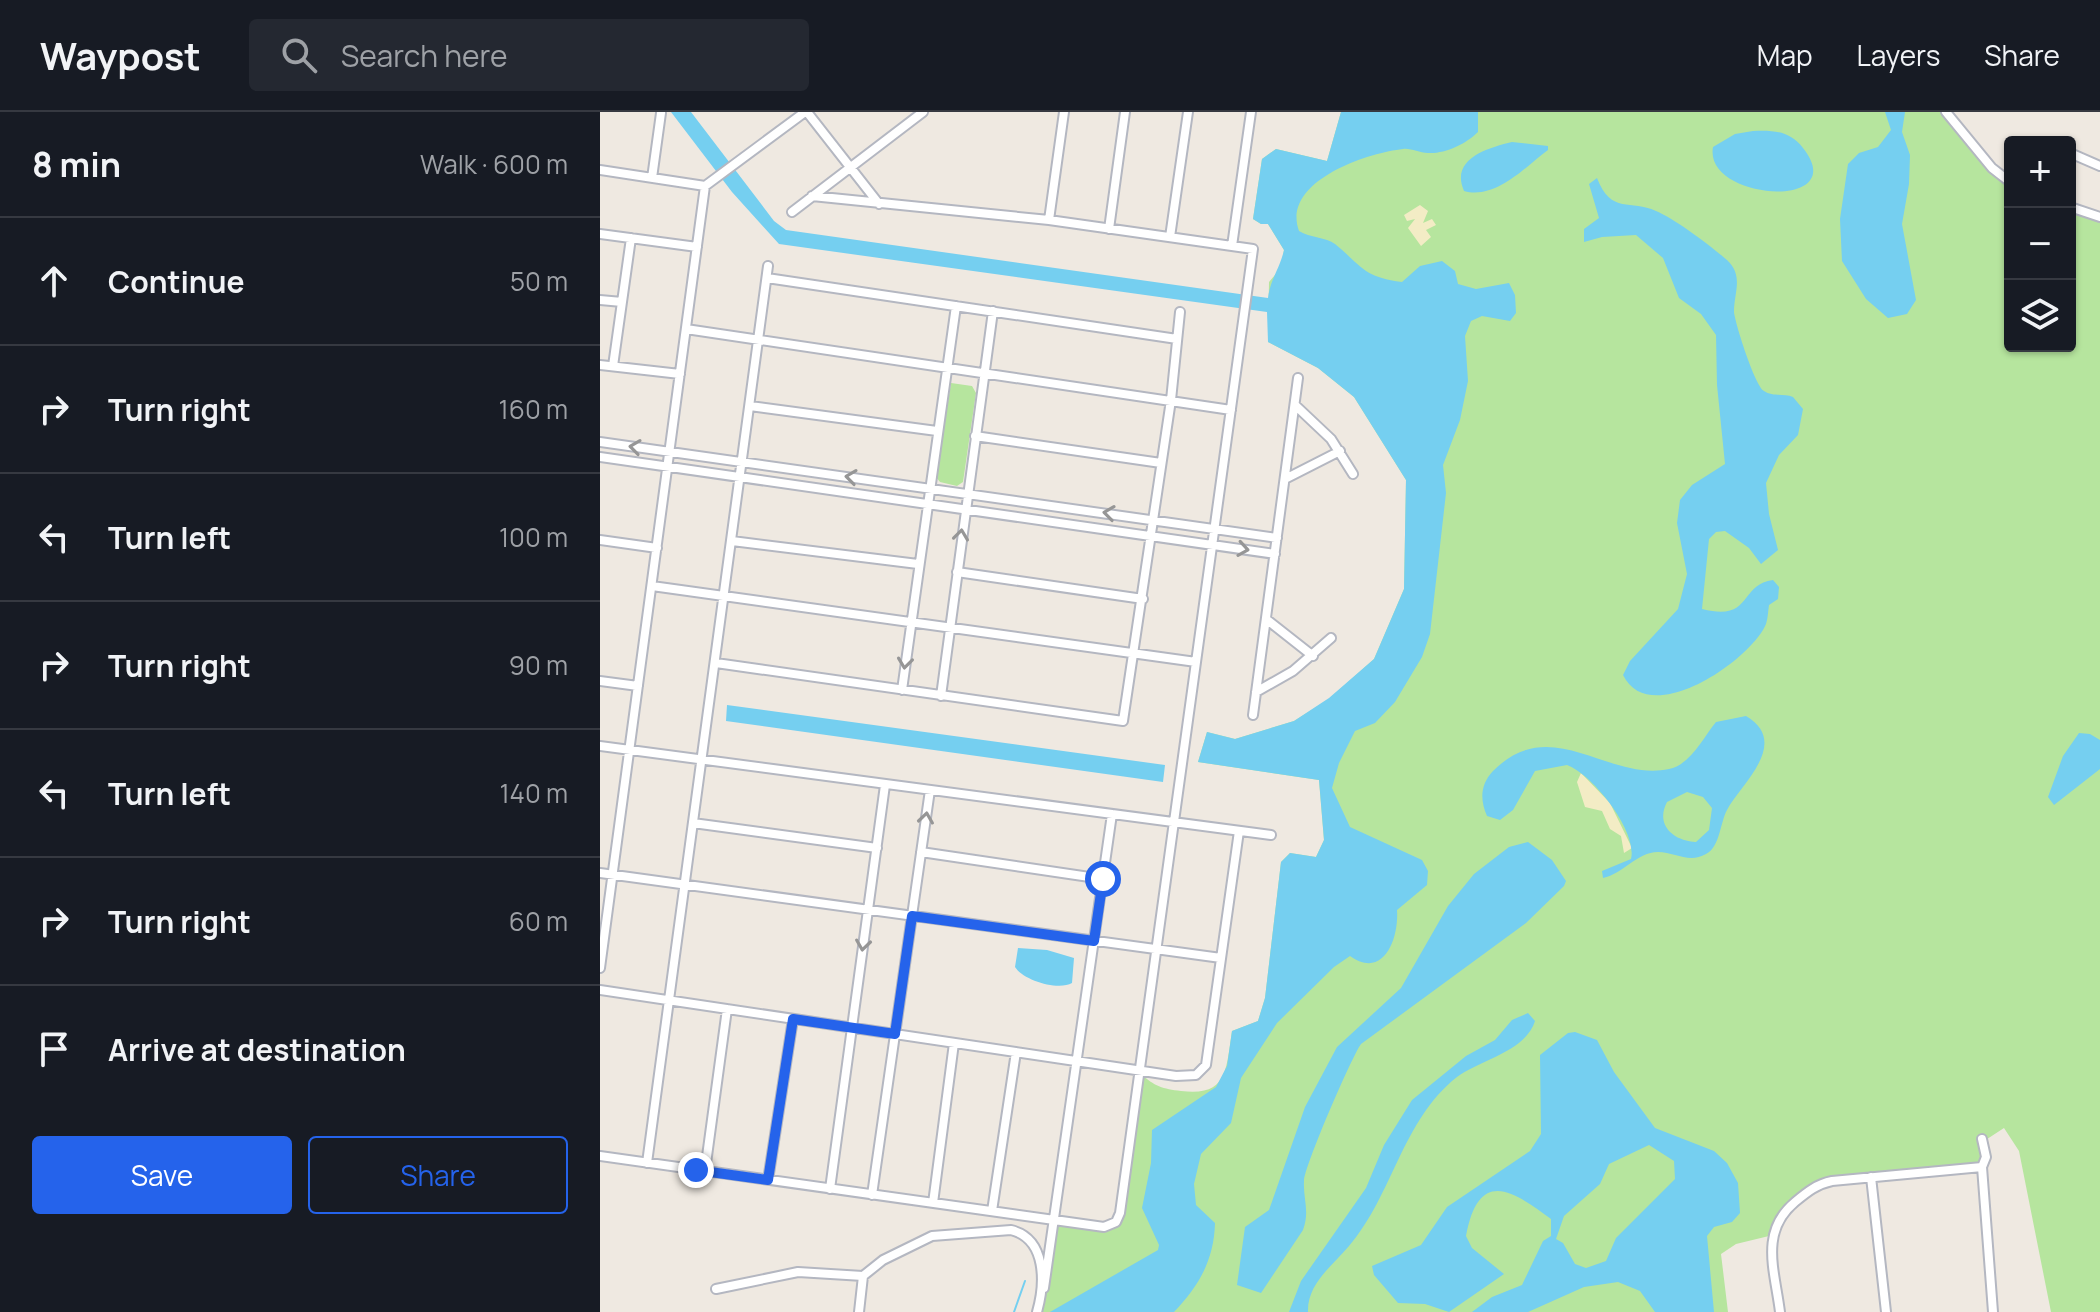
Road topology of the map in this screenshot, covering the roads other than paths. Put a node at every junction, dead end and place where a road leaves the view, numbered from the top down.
1 (806, 112) edge
2 (923, 112) edge
3 (1064, 112) edge
4 (1125, 112) edge
5 (1188, 112) edge
6 (1251, 112) edge
7 (1946, 112) edge
8 (661, 113) edge
9 (2076, 156) edge
10 (2100, 166) edge
11 (850, 167) junction
12 (600, 170) edge
13 (2004, 176) edge
14 (652, 178) junction
15 (708, 184) junction
16 (812, 196) junction
17 (879, 204) junction
18 (2073, 208) edge
19 (792, 212) dead end
20 (2100, 217) edge
21 (1049, 220) junction
22 (1109, 229) junction
23 (600, 234) edge
24 (1170, 237) junction
25 (631, 238) junction
26 (1232, 246) junction
27 (697, 247) junction
28 (768, 266) dead end
29 (767, 278) junction
30 (600, 300) edge
31 (622, 302) junction
32 (956, 306) junction
33 (993, 311) junction
34 (1180, 312) dead end
35 (686, 329) junction
36 (759, 339) junction
37 (1177, 339) junction
38 (600, 365) edge
39 (613, 366) junction
40 (947, 367) junction
41 (984, 373) junction
42 (680, 374) junction
43 (1298, 378) dead end
44 (1171, 400) junction
45 (1295, 405) junction
46 (750, 406) junction
47 (1231, 410) junction
48 (937, 431) junction
49 (975, 436) junction
50 (600, 442) edge
51 (1340, 451) junction
52 (670, 452) junction
53 (600, 457) edge
54 (743, 462) junction
55 (1161, 463) junction
56 (668, 465) junction
57 (1353, 474) dead end
58 (742, 476) junction
59 (1285, 479) junction
60 (928, 488) junction
61 (967, 493) junction
62 (926, 502) junction
63 (965, 508) junction
64 (1153, 519) junction
65 (1214, 528) junction
66 (1151, 534) junction
67 (1277, 538) junction
68 (600, 540) edge
69 (732, 541) junction
70 (1212, 544) junction
71 (657, 548) junction
72 (1275, 554) junction
73 (918, 564) junction
74 (957, 572) junction
75 (652, 586) junction
76 (725, 596) junction
77 (1143, 599) junction
78 (1266, 619) junction
79 (910, 622) junction
80 (949, 627) junction
81 (1331, 638) dead end
82 (1134, 652) junction
83 (1313, 656) junction
84 (1196, 662) junction
85 (716, 663) junction
86 (600, 681) edge
87 (638, 686) junction
88 (902, 690) junction
89 (1256, 692) junction
90 (941, 696) junction
91 (1253, 715) dead end
92 (600, 746) edge
93 (629, 751) junction
94 (702, 760) junction
95 (885, 785) junction
96 (930, 790) junction
97 (1112, 814) junction
98 (693, 823) junction
99 (1173, 823) junction
100 (1239, 831) junction
101 (1271, 835) dead end
102 (877, 848) junction
103 (921, 852) junction
104 (600, 873) edge
105 (612, 875) junction
106 (1103, 879) junction
107 (685, 885) junction
108 (868, 910) junction
109 (912, 916) junction
110 (1094, 941) junction
111 (1156, 949) junction
112 (1221, 958) junction
113 (600, 968) edge
114 (600, 990) edge
115 (669, 1000) junction
116 (727, 1009) junction
117 (793, 1019) junction
118 (852, 1027) junction
119 (895, 1034) junction
120 (954, 1043) junction
121 (1016, 1052) junction
122 (1077, 1061) junction
123 (1139, 1070) junction
124 (1982, 1139) dead end
125 (600, 1156) edge
126 (647, 1163) junction
127 (1982, 1167) junction
128 (705, 1171) junction
129 (1871, 1177) junction
130 (768, 1180) junction
131 (830, 1189) junction
132 (872, 1195) junction
133 (933, 1203) junction
134 (992, 1211) junction
135 (1053, 1219) junction
136 (863, 1276) junction
137 (1044, 1288) junction
138 (716, 1289) dead end
139 (859, 1312) edge
140 (1037, 1312) edge
141 (1780, 1312) edge
142 (1886, 1312) edge
143 (1993, 1312) edge

1 - 11 street
1 - 15 street
2 - 11 street
3 - 21 street
4 - 22 street
5 - 24 street
6 - 26 street
7 - 13 street
8 - 14 street
9 - 10 street
11 - 16 street
11 - 17 street
12 - 14 street
14 - 15 street
15 - 27 street
16 - 17 street
16 - 19 street
17 - 21 street
18 - 20 street
21 - 22 street
22 - 24 street
23 - 25 street
24 - 26 street
25 - 27 street
25 - 31 street
26 - 47 street
27 - 35 street
28 - 29 street
29 - 32 street
29 - 36 street
30 - 31 street
31 - 39 street
32 - 33 street
32 - 40 street
33 - 37 street
33 - 41 street
34 - 37 street
35 - 36 street
35 - 42 street
36 - 40 street
36 - 46 street
37 - 44 street
38 - 39 street
39 - 42 street
40 - 41 street
40 - 48 street
41 - 44 street
41 - 49 street
42 - 52 street
43 - 45 street
44 - 47 street
44 - 55 street
45 - 51 street
45 - 59 street
46 - 48 street
46 - 54 street
47 - 65 street
48 - 60 street
49 - 55 street
49 - 61 street
52 -> 50 street
51 - 57 street
51 - 59 street
52 - 54 street
52 - 56 street
53 - 56 street
54 - 58 street
60 -> 54 street
55 - 64 street
56 - 58 street
56 - 71 street
58 - 62 street
58 - 69 street
59 - 67 street
60 - 61 street
60 - 62 street
61 - 63 street
64 -> 61 street
62 - 63 street
62 - 73 street
63 - 66 street
74 -> 63 street
64 - 65 street
64 - 66 street
65 - 67 street
65 - 70 street
66 - 70 street
66 - 77 street
67 - 72 street
68 - 71 street
69 - 73 street
69 - 76 street
70 -> 72 street
70 - 84 street
71 - 75 street
72 - 78 street
73 - 79 street
74 - 77 street
74 - 80 street
75 - 76 street
75 - 87 street
76 - 79 street
76 - 85 street
77 - 82 street
78 - 83 street
78 - 89 street
79 - 80 street
79 -> 88 street
80 - 82 street
80 - 90 street
81 - 83 street
82 - 84 street
82 - 90 street
83 - 89 street
84 - 99 street
85 - 88 street
85 - 94 street
86 - 87 street
87 - 93 street
88 - 90 street
89 - 91 street
92 - 93 street
93 - 94 street
93 - 105 street
94 - 95 street
94 - 98 street
95 - 96 street
95 - 102 street
96 - 97 street
103 -> 96 street
97 - 99 street
97 - 106 street
98 - 102 street
98 - 107 street
99 - 100 street
99 - 111 street
100 - 101 street
100 - 112 street
102 - 108 street
103 - 106 street
103 - 109 street
104 - 105 street
105 - 107 street
105 - 113 street
106 - 110 street
107 - 108 street
107 - 115 street
108 - 109 street
108 -> 118 street
109 - 110 street
109 - 119 street
110 - 111 street
110 - 122 street
111 - 112 street
111 - 123 street
112 - 123 street
114 - 115 street
115 - 116 street
115 - 126 street
116 - 117 street
116 - 128 street
117 - 118 street
117 - 130 street
118 - 119 street
118 - 131 street
119 - 120 street
119 - 132 street
120 - 121 street
120 - 133 street
121 - 122 street
121 - 134 street
122 - 123 street
122 - 135 street
123 - 135 street
124 - 127 street
125 - 126 street
126 - 128 street
127 - 129 street
127 - 143 street
128 - 130 street
129 - 141 street
129 - 142 street
130 - 131 street
131 - 132 street
132 - 133 street
133 - 134 street
134 - 135 street
135 - 137 street
136 - 137 street
136 - 138 street
136 - 139 street
137 - 140 street

